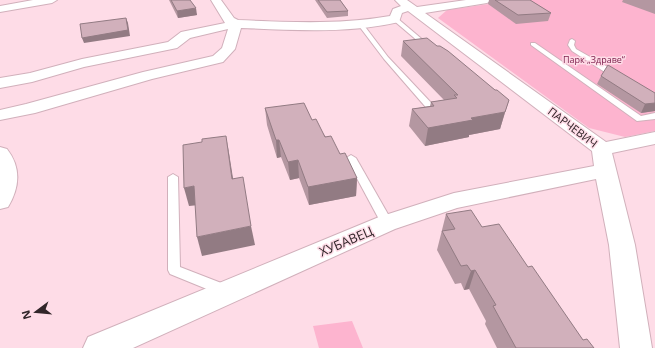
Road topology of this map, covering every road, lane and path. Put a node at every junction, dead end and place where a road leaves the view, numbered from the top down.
1 (52, 0) edge
2 (216, 0) edge
3 (487, 0) edge
4 (409, 6) edge
5 (0, 8) edge
6 (394, 19) junction
7 (236, 24) junction
8 (361, 25) junction
9 (572, 41) dead end
10 (533, 44) dead end
11 (437, 54) edge
12 (621, 78) edge
13 (0, 83) edge
14 (433, 110) edge
15 (0, 115) edge
16 (655, 116) edge
17 (655, 138) edge
18 (0, 153) edge
19 (350, 158) dead end
20 (604, 160) junction
21 (173, 177) dead end
22 (0, 201) edge
23 (387, 223) junction
24 (228, 292) junction
25 (99, 348) edge
26 (636, 348) edge

1 - 5 street
2 - 7 street
3 - 4 street
4 - 6 street
4 - 20 street, ПАРЧЕВИЧ
6 - 8 street
6 - 11 lane
7 - 8 street
7 - 13 street
7 - 15 street
8 - 14 lane
9 - 12 lane
10 - 16 lane
17 - 20 street, ХУБАВЕЦ
18 - 22 street
19 - 23 lane
20 - 23 street, ХУБАВЕЦ
20 - 26 street
21 - 24 lane
23 - 24 street, ХУБАВЕЦ
24 - 25 street, ХУБАВЕЦ

